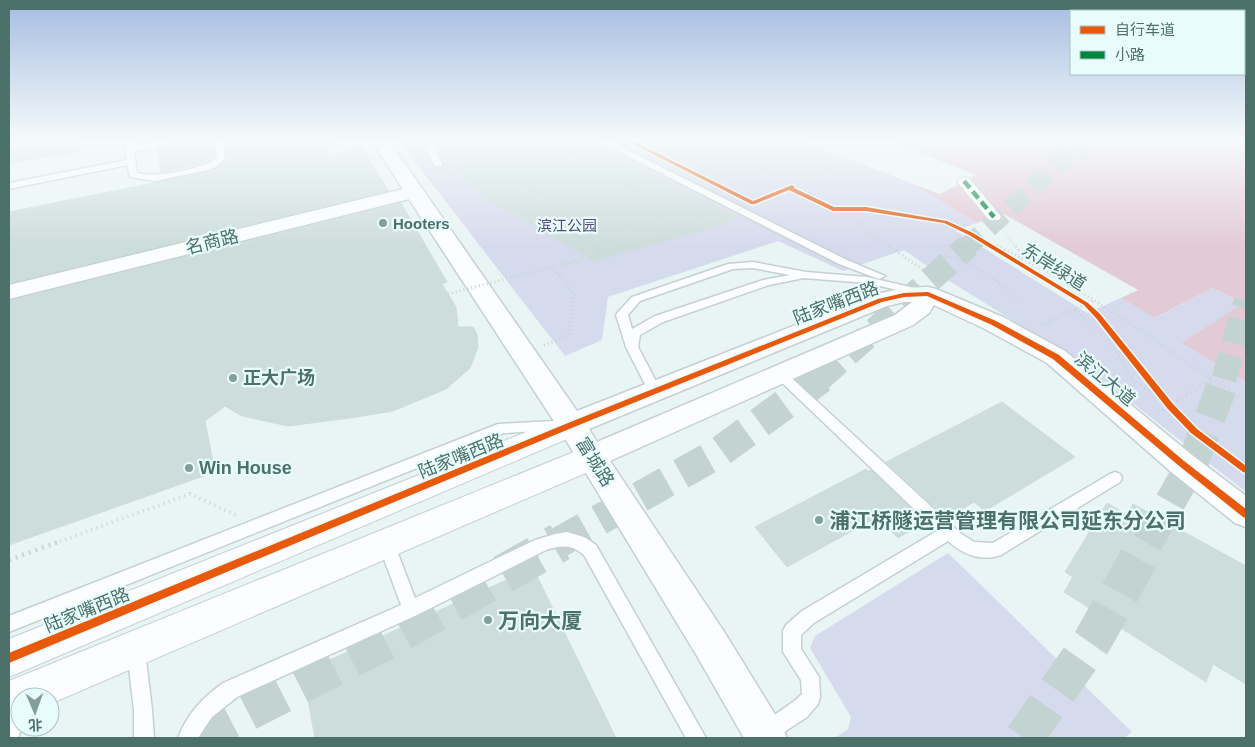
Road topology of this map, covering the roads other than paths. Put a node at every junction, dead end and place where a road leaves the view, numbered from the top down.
1 (61, 176) edge
2 (137, 176) edge
3 (159, 176) edge
4 (403, 176) edge
5 (671, 176) edge
6 (964, 182) dead end
7 (9, 186) edge
8 (414, 192) junction
9 (994, 217) road end
10 (806, 275) junction
11 (929, 284) junction
12 (9, 292) edge
13 (632, 347) junction
14 (780, 374) junction
15 (655, 391) junction
16 (571, 425) junction
17 (592, 457) junction
18 (1115, 478) dead end
19 (1246, 514) edge
20 (949, 532) junction
21 (386, 543) junction
22 (411, 609) junction
23 (9, 624) edge
24 (136, 648) junction
25 (9, 658) edge
26 (46, 687) edge
27 (766, 736) edge
28 (144, 738) edge
29 (188, 738) edge
30 (696, 738) edge

1 - 7 lane
2 - 3 lane
4 - 8 street, 富城路
5 - 11 lane
6 - 9 street
8 - 12 street, 名商路
8 - 16 street, 富城路
10 - 11 lane
10 - 13 lane
10 - 13 lane
11 - 14 street
11 - 15 street, 陆家嘴西路
11 - 19 street, 滨江大道
13 - 15 lane
14 - 17 street
14 - 20 lane
15 - 16 street, 陆家嘴西路
16 - 17 street, 富城路
16 - 23 lane
16 - 25 street, 陆家嘴西路
17 - 21 street
17 - 27 street, 富城路
18 - 20 lane
20 - 27 lane
21 - 22 lane
21 - 24 street
22 - 29 lane
22 - 30 lane
24 - 26 street
24 - 28 lane

